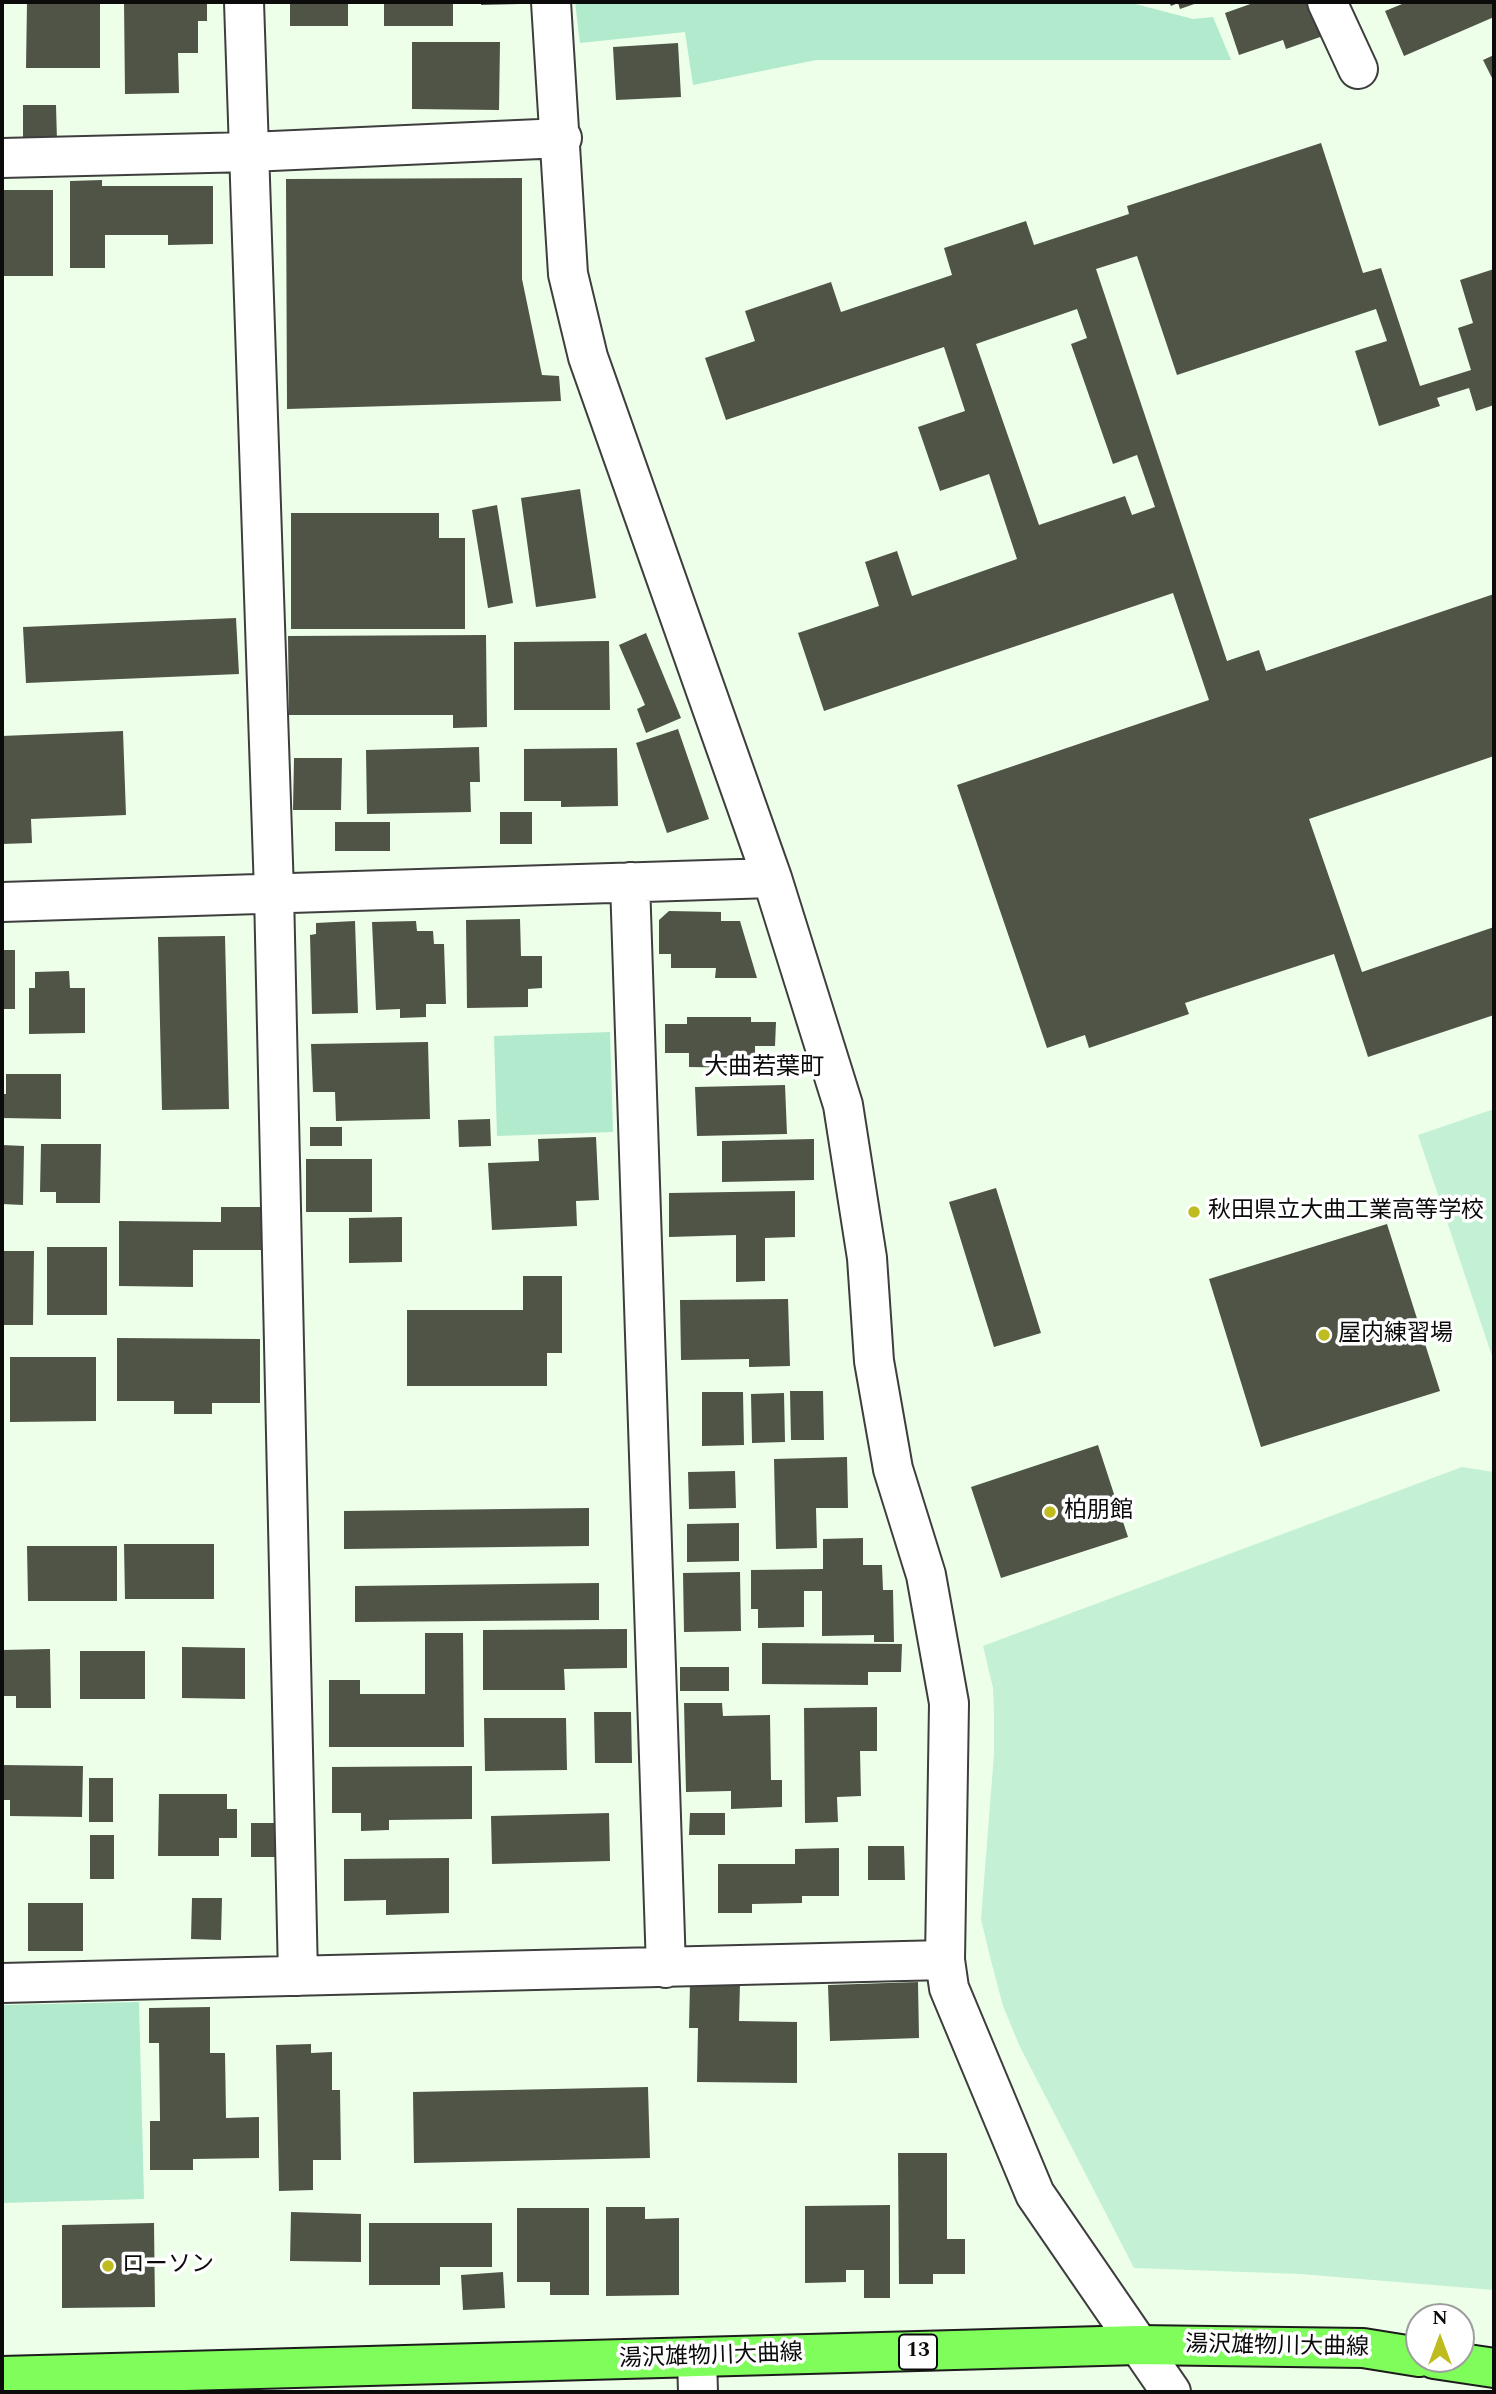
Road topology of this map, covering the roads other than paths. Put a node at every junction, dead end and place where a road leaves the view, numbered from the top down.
1 (244, 2) edge
2 (551, 2) edge
3 (1327, 2) edge
4 (1358, 69) dead end
5 (562, 138) junction
6 (250, 152) junction
7 (2, 159) edge
8 (772, 878) junction
9 (630, 882) junction
10 (274, 892) junction
11 (2, 902) edge
12 (945, 1960) junction
13 (666, 1968) junction
14 (298, 1976) junction
15 (2, 1983) edge
16 (1138, 2345) junction
17 (1405, 2355) edge
18 (1475, 2365) edge
19 (1494, 2368) edge
20 (698, 2375) edge
21 (2, 2376) edge
22 (1171, 2392) edge

1 - 6 street
2 - 5 street
3 - 4 street
5 - 6 street
5 - 8 street
6 - 7 street
6 - 10 street
8 - 9 street
8 - 12 street
9 - 10 street
9 - 13 street
10 - 11 street
10 - 14 street
12 - 13 street
12 - 16 street
13 - 14 street
14 - 15 street
16 - 17 main road, 湯沢雄物川大曲線 / 13
16 - 20 main road, 湯沢雄物川大曲線 / 13
16 - 22 street
18 - 19 main road
20 - 21 main road, 湯沢雄物川大曲線 / 13

